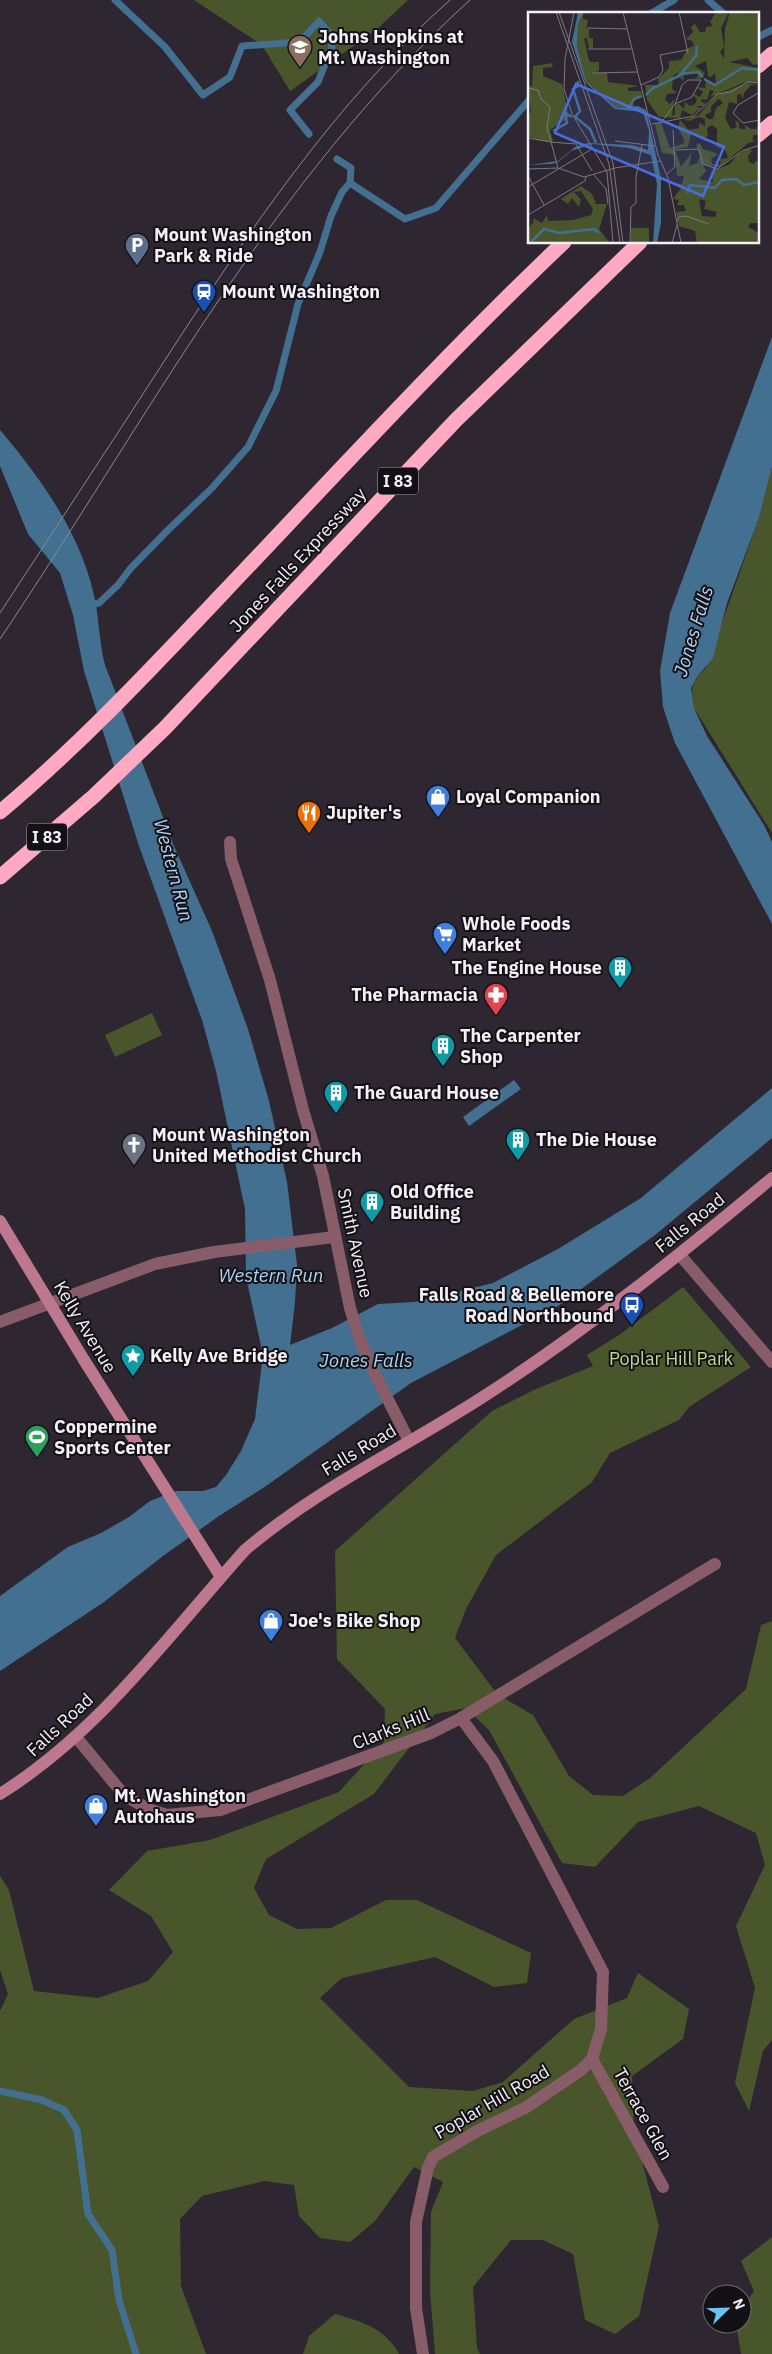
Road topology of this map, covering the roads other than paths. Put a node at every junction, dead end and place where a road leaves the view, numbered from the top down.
1 (772, 54) edge
2 (760, 64) edge
3 (772, 123) edge
4 (760, 133) edge
5 (562, 244) edge
6 (638, 244) edge
7 (0, 812) edge
8 (230, 842) dead end
9 (0, 877) edge
10 (772, 1178) edge
11 (0, 1221) edge
12 (334, 1237) junction
13 (680, 1255) junction
14 (0, 1322) edge
15 (772, 1362) edge
16 (409, 1441) junction
17 (715, 1564) dead end
18 (220, 1577) junction
19 (461, 1718) junction
20 (76, 1737) junction
21 (0, 1794) edge
22 (592, 2059) junction
23 (663, 2187) dead end
24 (423, 2354) edge

1 - 2 highway
3 - 4 highway
5 - 7 highway, Jones Falls Expressway / I 83
6 - 9 highway, Jones Falls Expressway / I 83
8 - 12 street, Smith Avenue
10 - 13 main road, Falls Road
11 - 18 main road, Kelly Avenue, bridge
12 - 14 street
12 - 16 street, Smith Avenue
13 - 15 street
13 - 16 main road, Falls Road
16 - 18 main road, Falls Road
17 - 19 street, Clarks Hill
18 - 20 main road, Falls Road
19 - 20 street, Clarks Hill
19 - 22 street
20 - 21 main road, Falls Road
22 - 23 street, Terrace Glen
22 - 24 street, Poplar Hill Road

